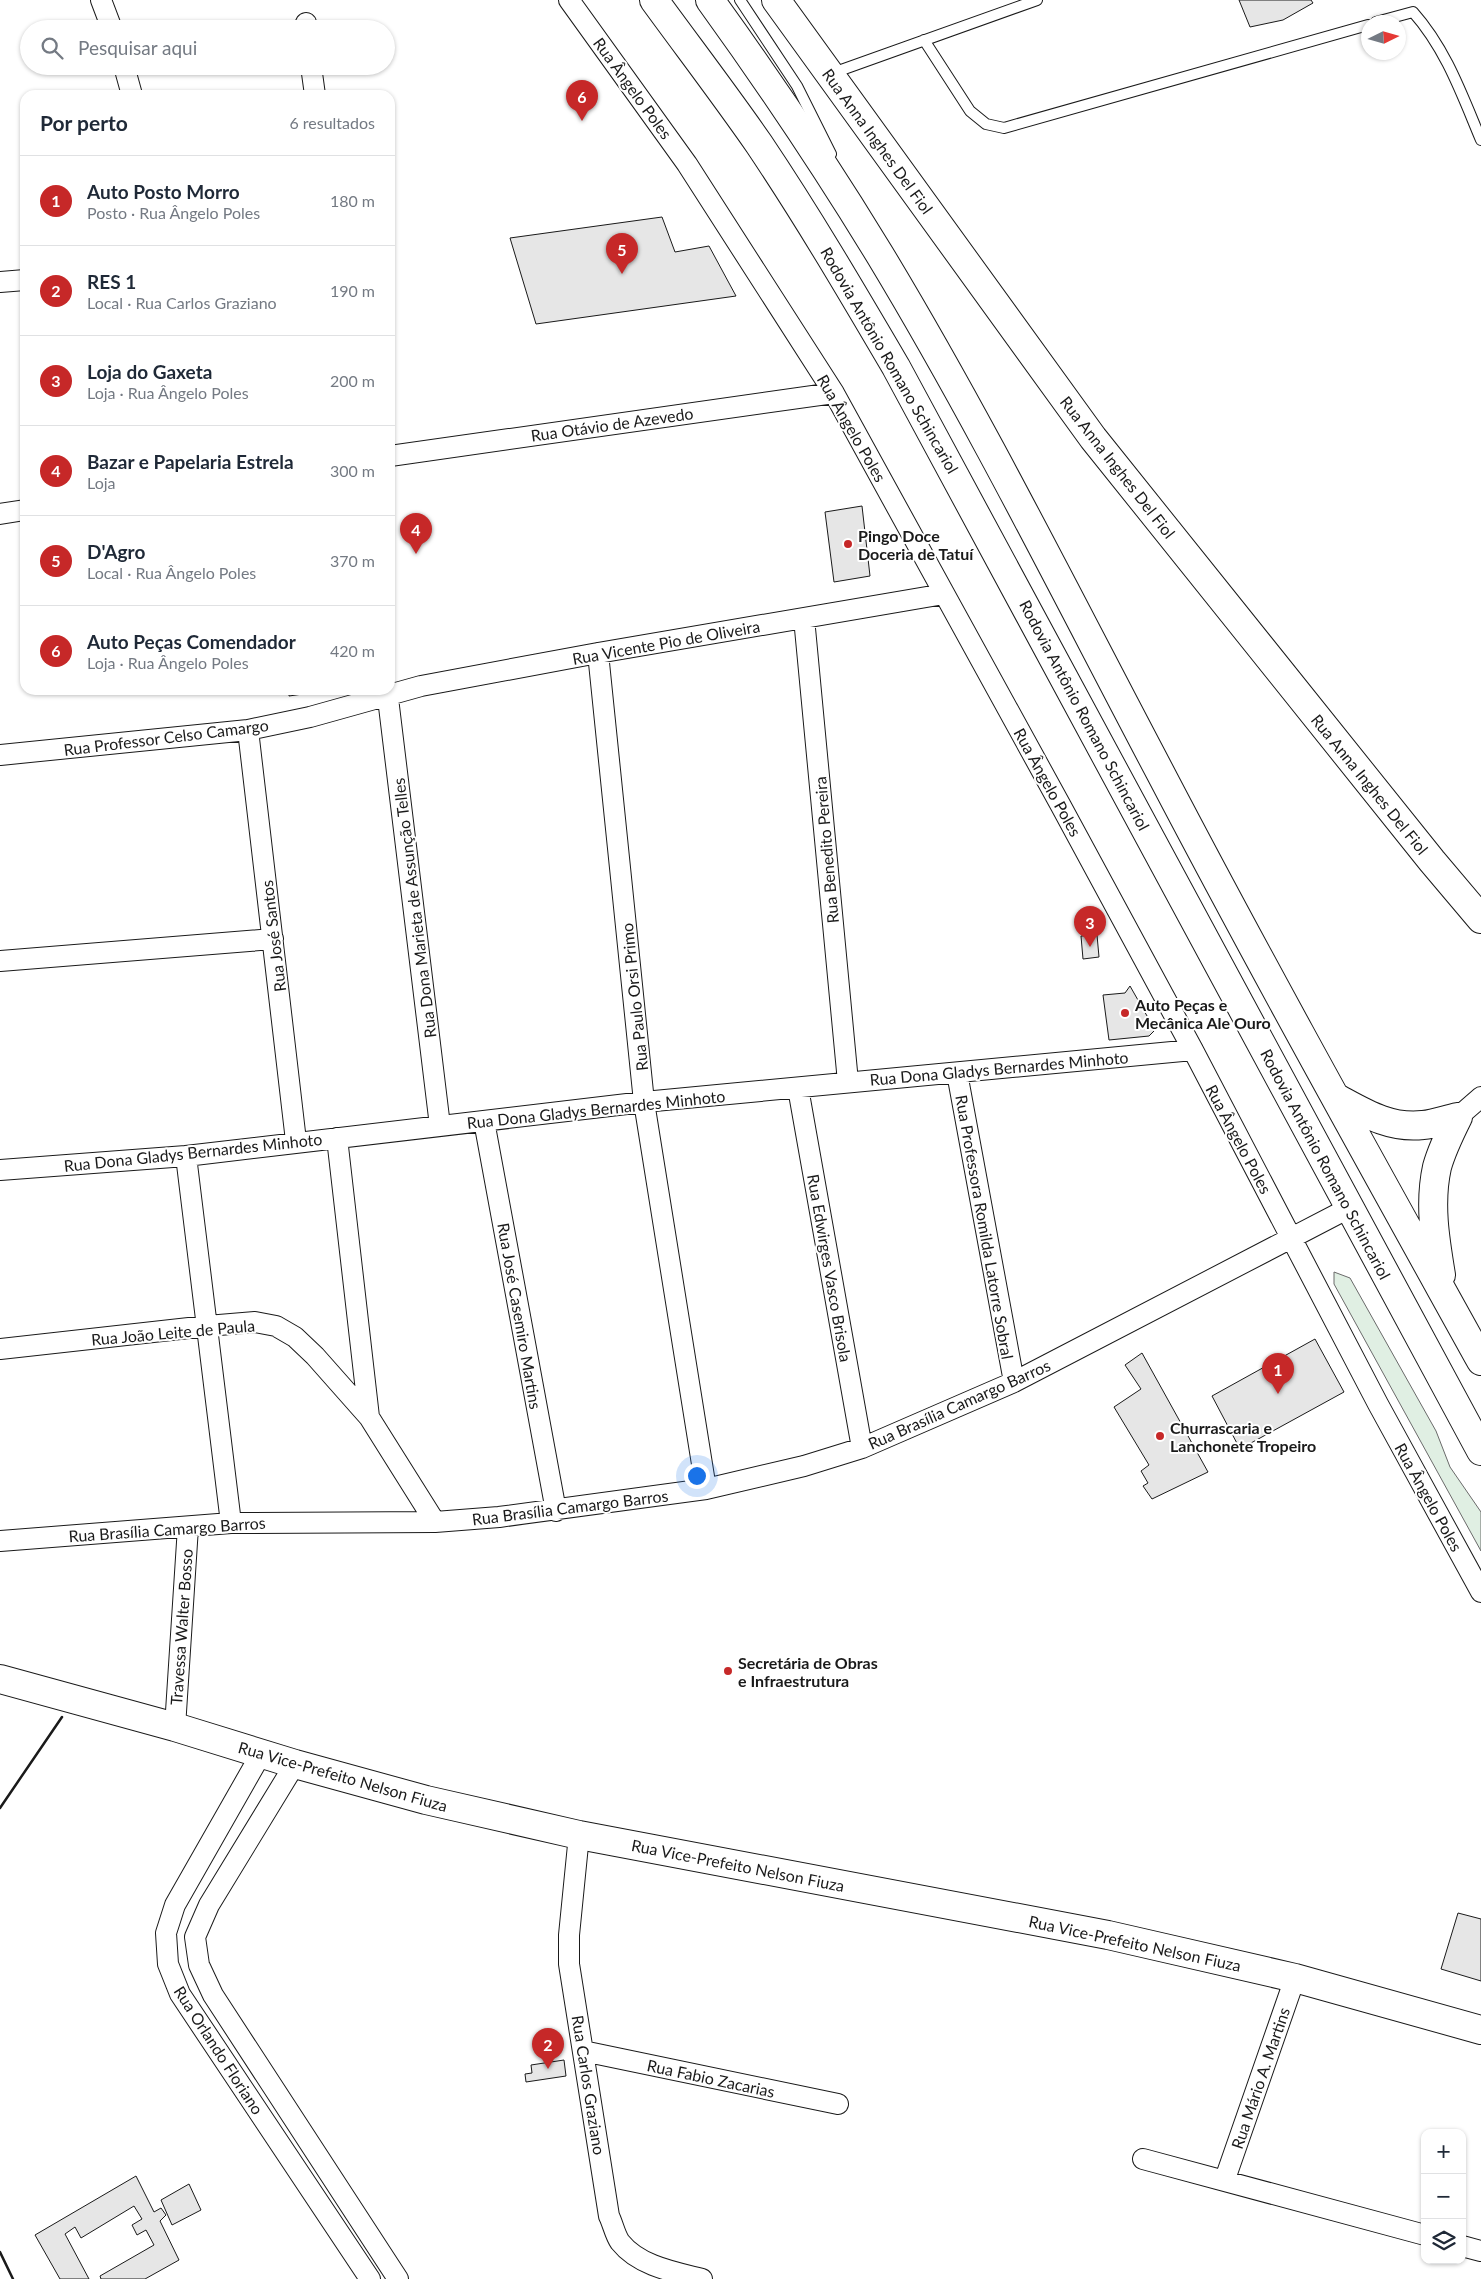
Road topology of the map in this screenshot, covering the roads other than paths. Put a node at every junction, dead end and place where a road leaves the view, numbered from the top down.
1 (101, 0) edge
2 (569, 0) edge
3 (654, 0) edge
4 (710, 0) edge
5 (740, 0) edge
6 (776, 0) edge
7 (1037, 0) edge
8 (1402, 15) edge
9 (109, 20) edge
10 (1361, 26) edge
11 (924, 40) junction
12 (829, 74) junction
13 (126, 75) edge
14 (313, 75) edge
15 (131, 90) edge
16 (314, 90) edge
17 (1481, 140) edge
18 (879, 254) junction
19 (20, 280) edge
20 (0, 282) edge
21 (834, 393) junction
22 (395, 455) edge
23 (20, 511) edge
24 (0, 514) edge
25 (944, 594) junction
26 (804, 618) junction
27 (598, 653) junction
28 (395, 691) edge
29 (379, 695) edge
30 (388, 695) edge
31 (248, 730) junction
32 (0, 755) edge
33 (1481, 918) edge
34 (273, 939) junction
35 (0, 961) edge
36 (1192, 1050) junction
37 (957, 1073) junction
38 (848, 1082) junction
39 (798, 1088) junction
40 (1335, 1097) junction
41 (1481, 1097) edge
42 (644, 1102) junction
43 (1458, 1117) junction
44 (484, 1121) junction
45 (440, 1126) junction
46 (337, 1138) junction
47 (296, 1141) junction
48 (186, 1156) junction
49 (0, 1170) edge
50 (1349, 1208) junction
51 (1291, 1239) junction
52 (1445, 1296) junction
53 (207, 1326) junction
54 (0, 1349) edge
55 (1481, 1360) edge
56 (1014, 1382) junction
57 (368, 1417) junction
58 (862, 1448) junction
59 (1481, 1451) edge
60 (706, 1489) junction
61 (556, 1511) junction
62 (435, 1522) junction
63 (231, 1523) junction
64 (188, 1527) junction
65 (0, 1541) edge
66 (1481, 1592) edge
67 (0, 1678) edge
68 (175, 1726) junction
69 (261, 1754) junction
70 (295, 1764) junction
71 (579, 1835) junction
72 (1295, 1978) junction
73 (1481, 2030) edge
74 (583, 2051) junction
75 (838, 2104) dead end
76 (1143, 2159) dead end
77 (1224, 2179) junction
78 (1421, 2234) edge
79 (1466, 2247) edge
80 (1481, 2251) edge
81 (370, 2279) edge
82 (398, 2279) edge
83 (702, 2279) edge

1 - 9 street
2 - 21 street, Rua Ângelo Poles
3 - 50 main road, Rodovia Antônio Romano Schincariol
4 - 18 main road
5 - 18 lane
6 - 12 main road, Rua Anna Inghes Del Fiol
7 - 11 lane
8 - 17 lane
10 - 11 lane
11 - 12 lane
12 - 33 main road, Rua Anna Inghes Del Fiol
13 - 15 street
14 - 16 street
18 - 40 main road
19 - 20 street
21 - 22 street, Rua Otávio de Azevedo
21 - 25 street, Rua Ângelo Poles
23 - 24 street
25 - 26 street, Rua Vicente Pio de Oliveira
25 - 36 street, Rua Ângelo Poles
26 - 27 street, Rua Vicente Pio de Oliveira
26 - 38 street, Rua Benedito Pereira
27 - 28 street, Rua Vicente Pio de Oliveira
27 - 42 street, Rua Paulo Orsi Primo
29 - 31 street, Rua Professor Celso Camargo
30 - 45 street, Rua Dona Marieta de Assunção Telles
31 - 32 street, Rua Professor Celso Camargo
31 - 34 street, Rua José Santos
34 - 35 street
34 - 47 street, Rua José Santos
36 - 37 street, Rua Dona Gladys Bernardes Minhoto
36 - 51 street, Rua Ângelo Poles
37 - 38 street, Rua Dona Gladys Bernardes Minhoto
37 - 56 street, Rua Professora Romilda Latorre Sobral
38 - 39 street, Rua Dona Gladys Bernardes Minhoto
39 - 42 street, Rua Dona Gladys Bernardes Minhoto
39 - 58 street, Rua Edwirges Vasco Brisola
40 - 43 main road
40 - 52 main road
41 - 43 street
42 - 44 street, Rua Dona Gladys Bernardes Minhoto
42 - 60 street, Rua Paulo Orsi Primo
43 - 52 main road
44 - 45 street, Rua Dona Gladys Bernardes Minhoto
44 - 61 street, Rua José Casemiro Martins
45 - 46 street, Rua Dona Gladys Bernardes Minhoto
46 - 47 street, Rua Dona Gladys Bernardes Minhoto
46 - 57 street, Rua João Leite de Paula
47 - 48 street, Rua Dona Gladys Bernardes Minhoto
48 - 49 street, Rua Dona Gladys Bernardes Minhoto
48 - 53 street
50 - 51 street, Rua Brasília Camargo Barros
50 - 59 main road, Rodovia Antônio Romano Schincariol
51 - 56 street, Rua Brasília Camargo Barros
51 - 66 street, Rua Ângelo Poles
52 - 55 main road
53 - 54 street, Rua João Leite de Paula
53 - 57 street, Rua João Leite de Paula
53 - 63 street
56 - 58 street, Rua Brasília Camargo Barros
57 - 62 street, Rua João Leite de Paula
58 - 60 street, Rua Brasília Camargo Barros
60 - 61 street, Rua Brasília Camargo Barros
61 - 62 street, Rua Brasília Camargo Barros
62 - 63 street, Rua Brasília Camargo Barros
63 - 64 street, Rua Brasília Camargo Barros
64 - 65 street, Rua Brasília Camargo Barros
64 - 68 street, Travessa Walter Bosso
67 - 68 main road, Rua Vice-Prefeito Nelson Fiuza
68 - 69 main road, Rua Vice-Prefeito Nelson Fiuza
69 - 70 main road, Rua Vice-Prefeito Nelson Fiuza
69 - 81 street, Rua Orlando Floriano
70 - 71 main road, Rua Vice-Prefeito Nelson Fiuza
70 - 82 street, Rua Orlando Floriano
71 - 72 main road, Rua Vice-Prefeito Nelson Fiuza
71 - 74 street, Rua Carlos Graziano
72 - 73 main road, Rua Vice-Prefeito Nelson Fiuza
72 - 77 street, Rua Mário A. Martins
74 - 75 street, Rua Fabio Zacarias
74 - 83 street, Rua Carlos Graziano
76 - 77 street
77 - 78 street
79 - 80 street

